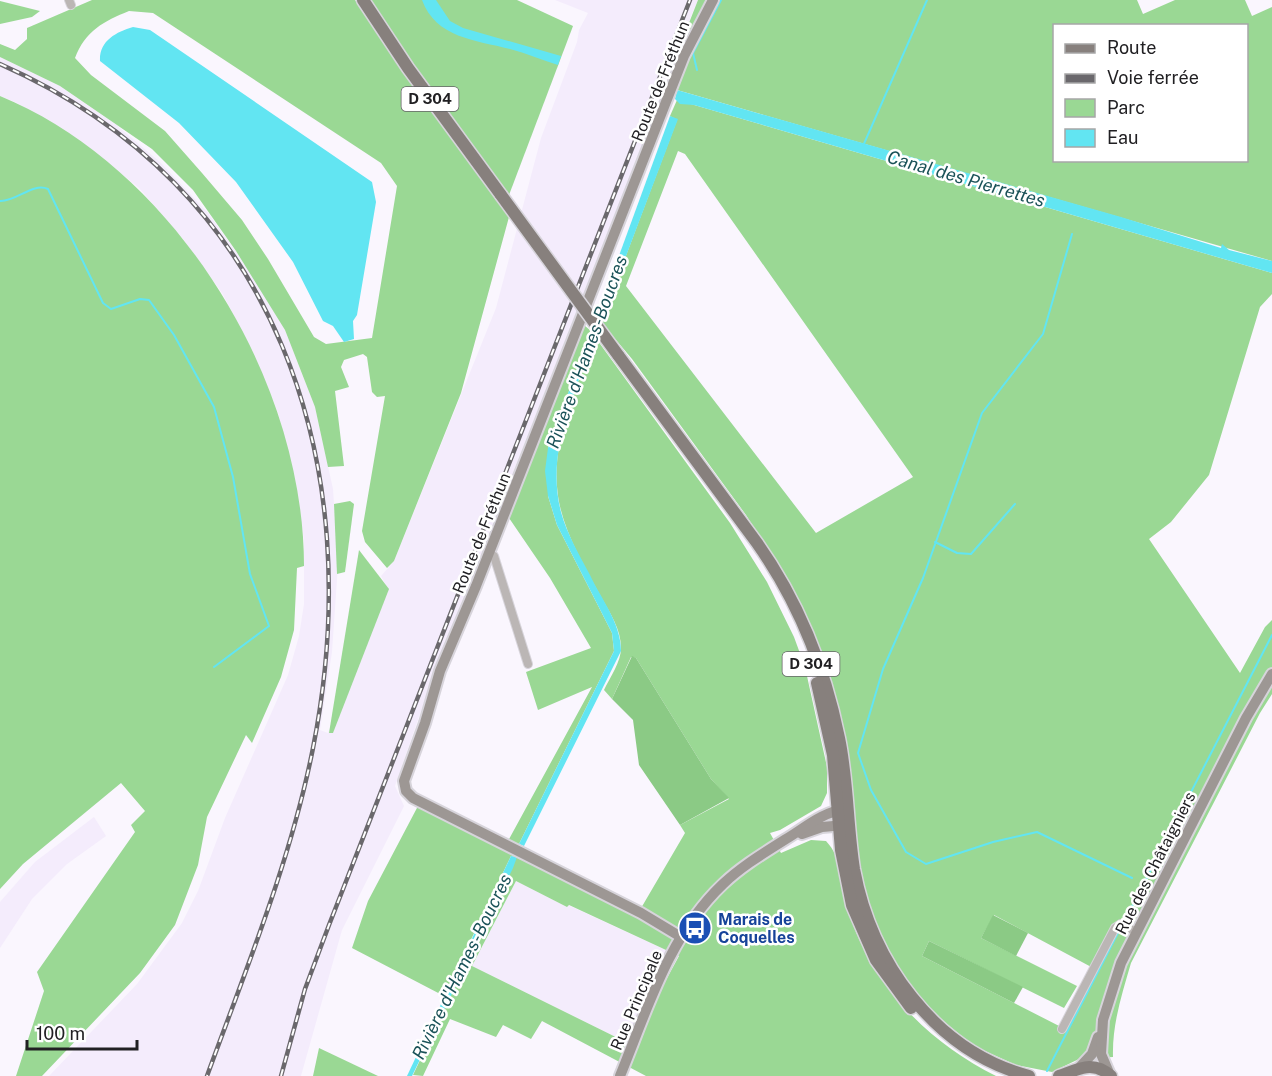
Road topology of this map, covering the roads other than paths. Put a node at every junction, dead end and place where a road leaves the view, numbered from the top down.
1 (363, 0) edge
2 (713, 0) edge
3 (489, 554) junction
4 (528, 664) dead end
5 (1272, 674) edge
6 (844, 810) junction
7 (845, 825) junction
8 (774, 846) junction
9 (1128, 928) junction
10 (681, 937) junction
11 (1103, 1020) junction
12 (1062, 1029) dead end
13 (1068, 1073) edge
14 (620, 1076) edge
15 (1004, 1076) edge
16 (1029, 1076) edge
17 (1111, 1076) edge

1 - 6 main road, D 304, bridge
2 - 3 street, Route de Fréthun
3 - 4 street
3 - 10 street, Route de Fréthun
5 - 9 street, Rue des Châtaigniers
6 - 7 main road, D 304
6 - 8 street
7 - 8 street
7 - 15 main road, D 304
7 - 16 main road, D 304
8 - 10 street, Rue Principale
9 - 11 street, Rue des Châtaigniers
9 - 12 street
10 - 14 street, Rue Principale
11 - 13 street
11 - 17 street, Rue des Châtaigniers
13 - 17 main road

